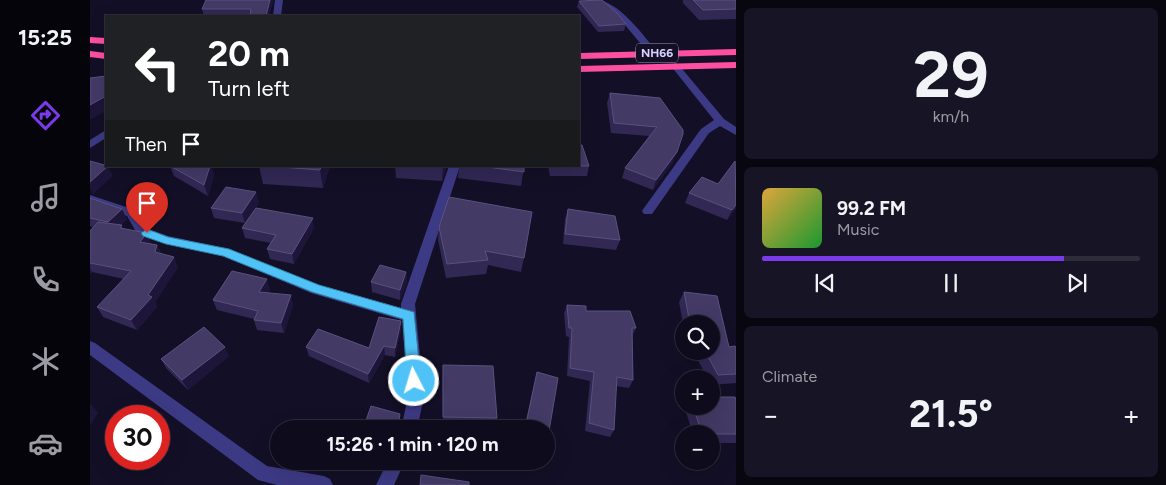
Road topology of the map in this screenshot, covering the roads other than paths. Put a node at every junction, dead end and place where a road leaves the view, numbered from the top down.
1 (279, 0) edge
2 (600, 0) edge
3 (277, 15) edge
4 (90, 40) edge
5 (105, 41) edge
6 (736, 52) edge
7 (90, 54) edge
8 (654, 54) junction
9 (105, 56) edge
10 (580, 56) edge
11 (736, 65) edge
12 (675, 66) junction
13 (580, 69) edge
14 (720, 121) junction
15 (736, 132) edge
16 (105, 134) edge
17 (90, 145) edge
18 (455, 167) edge
19 (90, 199) edge
20 (648, 211) dead end
21 (409, 316) junction
22 (90, 347) edge
23 (411, 420) edge
24 (392, 470) edge
25 (324, 485) edge
26 (384, 485) edge

1 - 3 street
2 - 8 street
4 - 5 highway
6 - 8 highway, NH66
7 - 9 highway
8 - 10 highway, NH66
11 - 12 highway, NH66
12 - 13 highway, NH66
12 - 14 street
14 - 15 street
14 - 20 street
16 - 17 street
18 - 21 street
19 - 21 street
21 - 23 street
22 - 25 street
24 - 26 street

